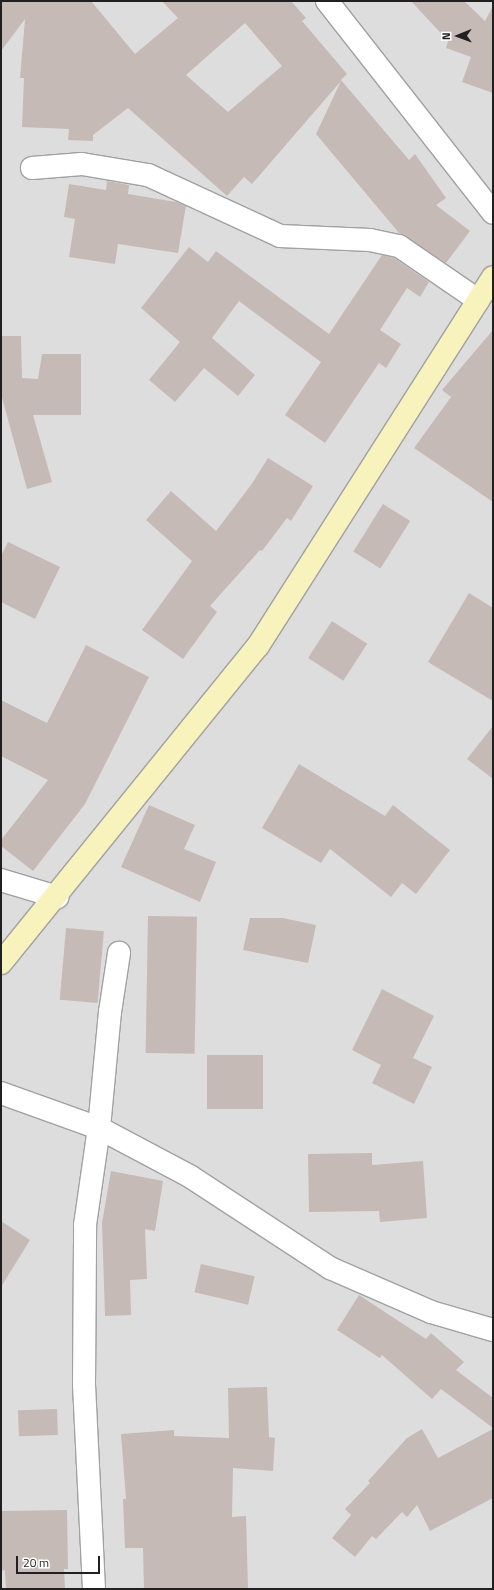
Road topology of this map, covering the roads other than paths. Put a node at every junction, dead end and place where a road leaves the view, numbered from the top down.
1 (327, 1) edge
2 (32, 168) dead end
3 (493, 213) edge
4 (493, 277) edge
5 (478, 300) junction
6 (1, 880) edge
7 (57, 897) junction
8 (119, 953) dead end
9 (1, 963) edge
10 (1, 1094) edge
11 (99, 1128) junction
12 (493, 1330) edge
13 (94, 1589) edge

1 - 3 street
2 - 5 street
4 - 5 main road
5 - 7 main road
6 - 7 street
7 - 9 main road
8 - 11 street
10 - 11 street
11 - 12 street
11 - 13 street

